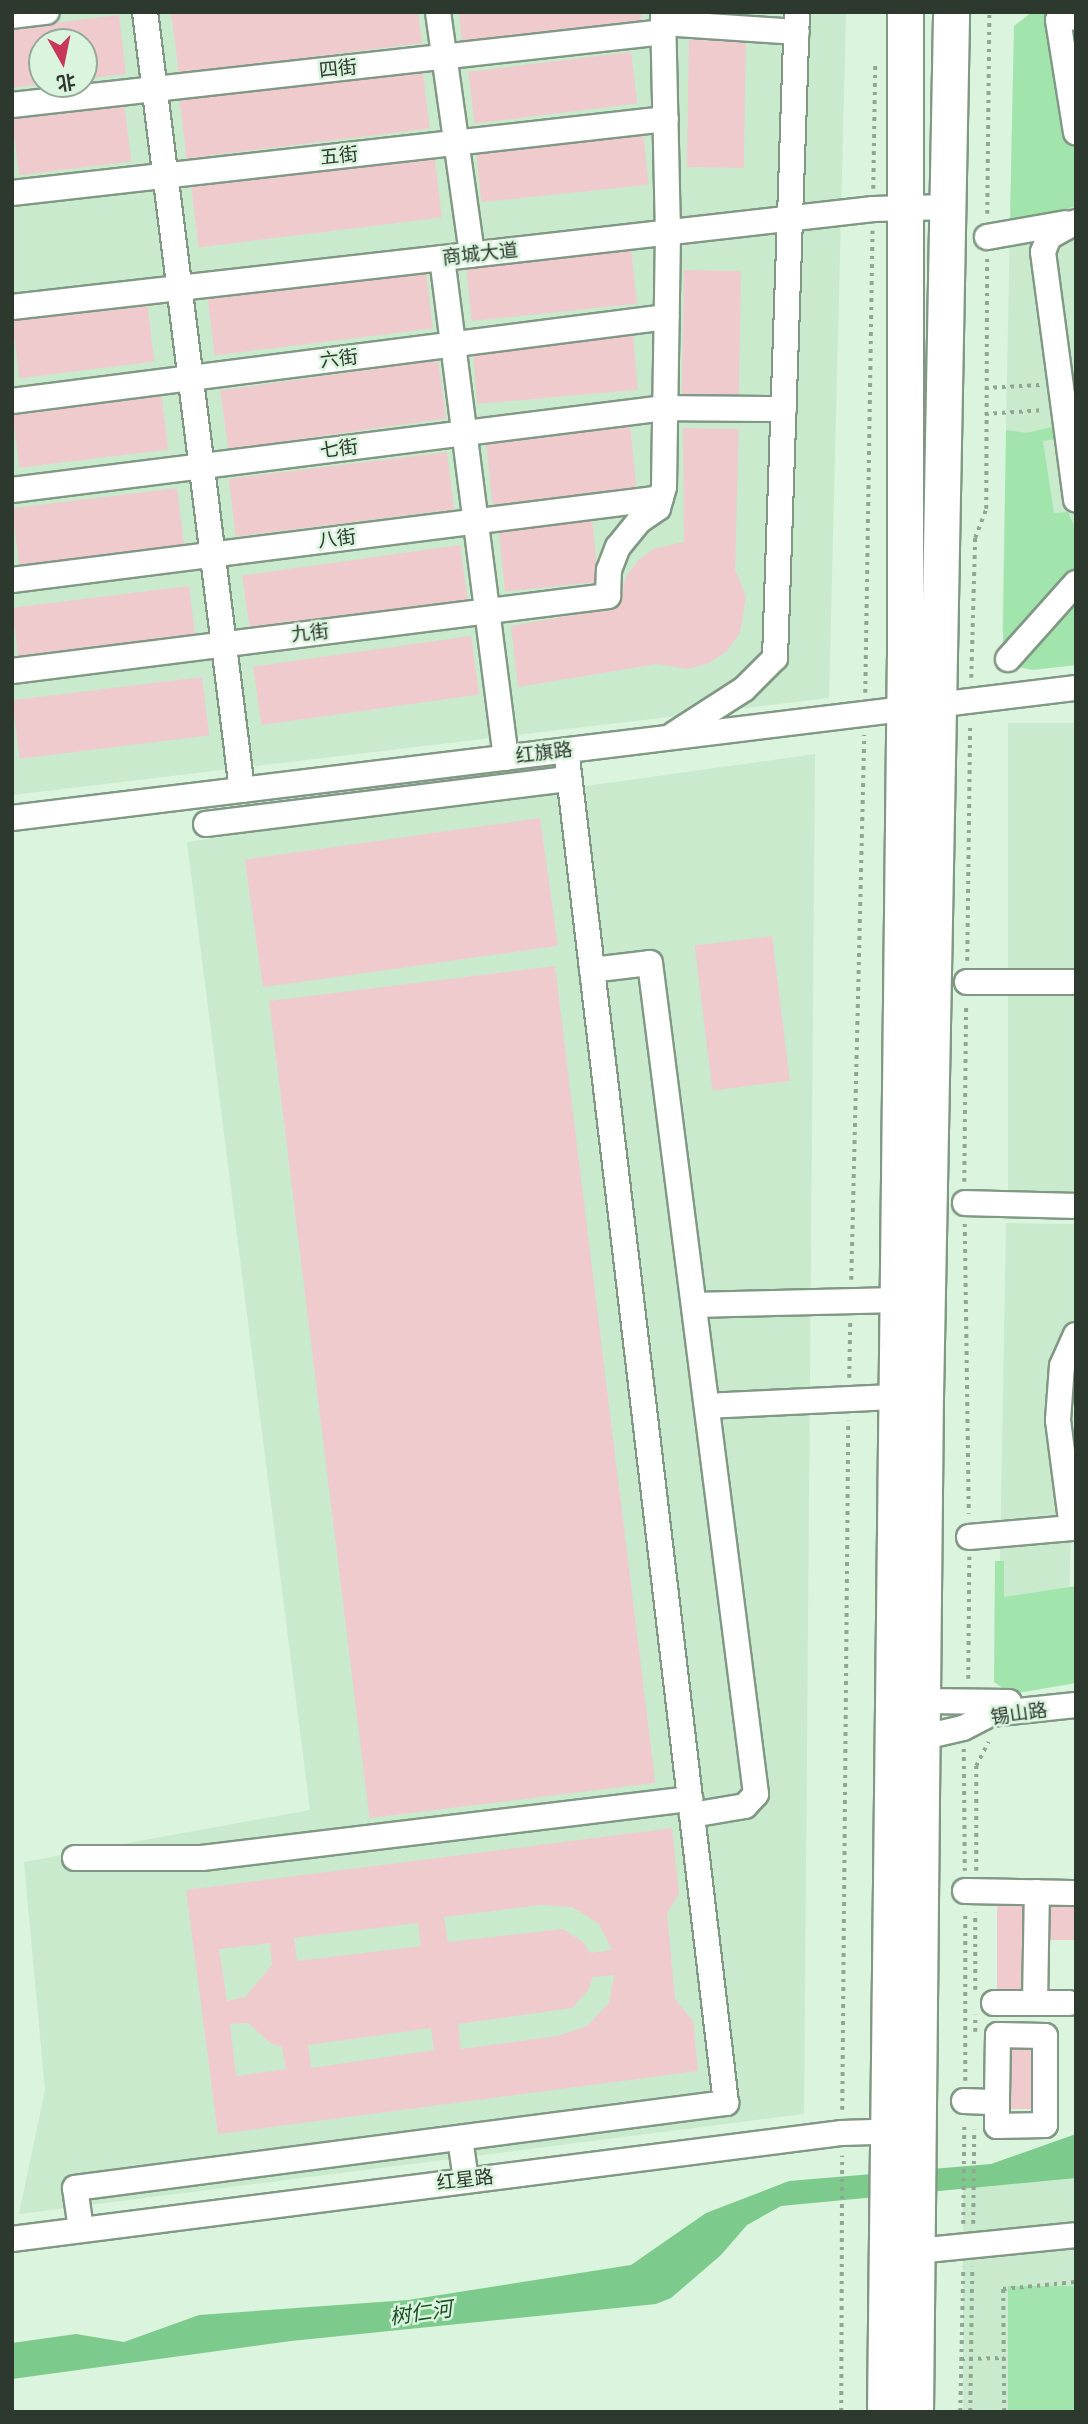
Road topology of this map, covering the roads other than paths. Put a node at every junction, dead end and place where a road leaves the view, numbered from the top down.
1 (47, 12) edge
2 (145, 12) edge
3 (438, 12) edge
4 (905, 12) edge
5 (951, 12) edge
6 (12, 16) edge
7 (1076, 17) edge
8 (797, 22) edge
9 (663, 23) edge
10 (444, 57) junction
11 (154, 89) junction
12 (12, 105) edge
13 (666, 119) junction
14 (1076, 133) edge
15 (456, 143) junction
16 (165, 176) junction
17 (12, 193) edge
18 (908, 207) junction
19 (948, 207) junction
20 (790, 219) junction
21 (1071, 223) edge
22 (668, 233) junction
23 (987, 237) dead end
24 (472, 255) junction
25 (442, 258) junction
26 (179, 288) junction
27 (12, 307) edge
28 (667, 317) junction
29 (453, 344) junction
30 (190, 378) junction
31 (12, 401) edge
32 (665, 408) junction
33 (783, 409) junction
34 (464, 433) junction
35 (201, 466) junction
36 (12, 490) edge
37 (661, 498) junction
38 (1076, 500) edge
39 (475, 521) junction
40 (212, 555) junction
41 (12, 580) edge
42 (1076, 583) edge
43 (487, 611) junction
44 (223, 644) junction
45 (1008, 659) dead end
46 (12, 671) edge
47 (1076, 688) edge
48 (940, 705) junction
49 (905, 710) junction
50 (668, 738) junction
51 (566, 750) junction
52 (506, 758) junction
53 (569, 779) junction
54 (242, 790) junction
55 (12, 818) edge
56 (206, 824) dead end
57 (592, 970) junction
58 (967, 982) dead end
59 (1076, 982) edge
60 (965, 1203) dead end
61 (1076, 1206) edge
62 (896, 1300) junction
63 (694, 1305) junction
64 (1076, 1335) edge
65 (909, 1396) junction
66 (707, 1406) junction
67 (1067, 1418) edge
68 (1074, 1534) edge
69 (969, 1537) dead end
70 (1076, 1693) edge
71 (924, 1701) junction
72 (1076, 1705) edge
73 (924, 1737) junction
74 (691, 1807) junction
75 (75, 1858) dead end
76 (965, 1891) dead end
77 (1037, 1892) junction
78 (1073, 1893) dead end
79 (994, 2003) dead end
80 (1035, 2003) junction
81 (1069, 2003) dead end
82 (964, 2101) dead end
83 (998, 2102) dead end
84 (903, 2131) junction
85 (460, 2138) junction
86 (466, 2180) junction
87 (81, 2229) junction
88 (1076, 2235) edge
89 (12, 2239) edge
90 (911, 2251) junction
91 (885, 2412) edge
92 (915, 2412) edge

1 - 6 street
2 - 11 street
3 - 10 street
4 - 18 highway
5 - 19 highway
7 - 14 street
8 - 9 street, 四街
8 - 20 street
9 - 10 street, 四街
9 - 13 street
10 - 11 street, 四街
10 - 15 street
11 - 12 street, 四街
11 - 16 street
13 - 15 street, 五街
13 - 22 street
15 - 16 street, 五街
15 - 24 street
16 - 17 street, 五街
16 - 26 street
18 - 19 street, 商城大道
18 - 20 street, 商城大道
18 - 49 highway
19 - 48 highway
20 - 22 street, 商城大道
20 - 33 street
21 - 23 street
21 - 38 street
22 - 24 street, 商城大道
22 - 28 street
24 - 25 street, 商城大道
25 - 26 street, 商城大道
25 - 29 street
26 - 27 street, 商城大道
26 - 30 street
28 - 29 street, 六街
28 - 32 street
29 - 30 street, 六街
29 - 34 street
30 - 31 street, 六街
30 - 35 street
32 - 33 street, 七街
32 - 34 street, 七街
32 - 37 street
33 - 50 street
34 - 35 street, 七街
34 - 39 street
35 - 36 street, 七街
35 - 40 street
37 - 39 street, 八街
37 - 43 street, 九街
39 - 40 street, 八街
39 - 43 street
40 - 41 street, 八街
40 - 44 street
42 - 45 street
43 - 44 street, 九街
43 - 52 street
44 - 46 street, 九街
44 - 54 street
47 - 48 street, 红旗路
48 - 49 street, 红旗路
48 - 65 highway
49 - 50 street, 红旗路
49 - 62 highway
50 - 51 street, 红旗路
51 - 52 street, 红旗路
51 - 53 street
52 - 54 street, 红旗路
53 - 56 street
53 - 57 street
54 - 55 street, 红旗路
57 - 63 street
57 - 74 street
58 - 59 street
60 - 61 street
62 - 63 street
62 - 65 highway
63 - 66 street
64 - 67 street
65 - 66 street
65 - 71 highway
65 - 84 highway
66 - 74 street
67 - 68 street
68 - 69 street
70 - 71 street, 锡山路
71 - 73 highway
72 - 73 street, 锡山路
73 - 84 highway
74 - 75 street
74 - 85 street
76 - 77 street
77 - 78 street
77 - 80 street
79 - 80 street
80 - 81 street
82 - 83 street
84 - 86 street, 红星路
84 - 90 highway
84 - 91 highway
85 - 86 street
85 - 87 street
86 - 87 street, 红星路
87 - 89 street, 红星路
88 - 90 street
90 - 92 highway

